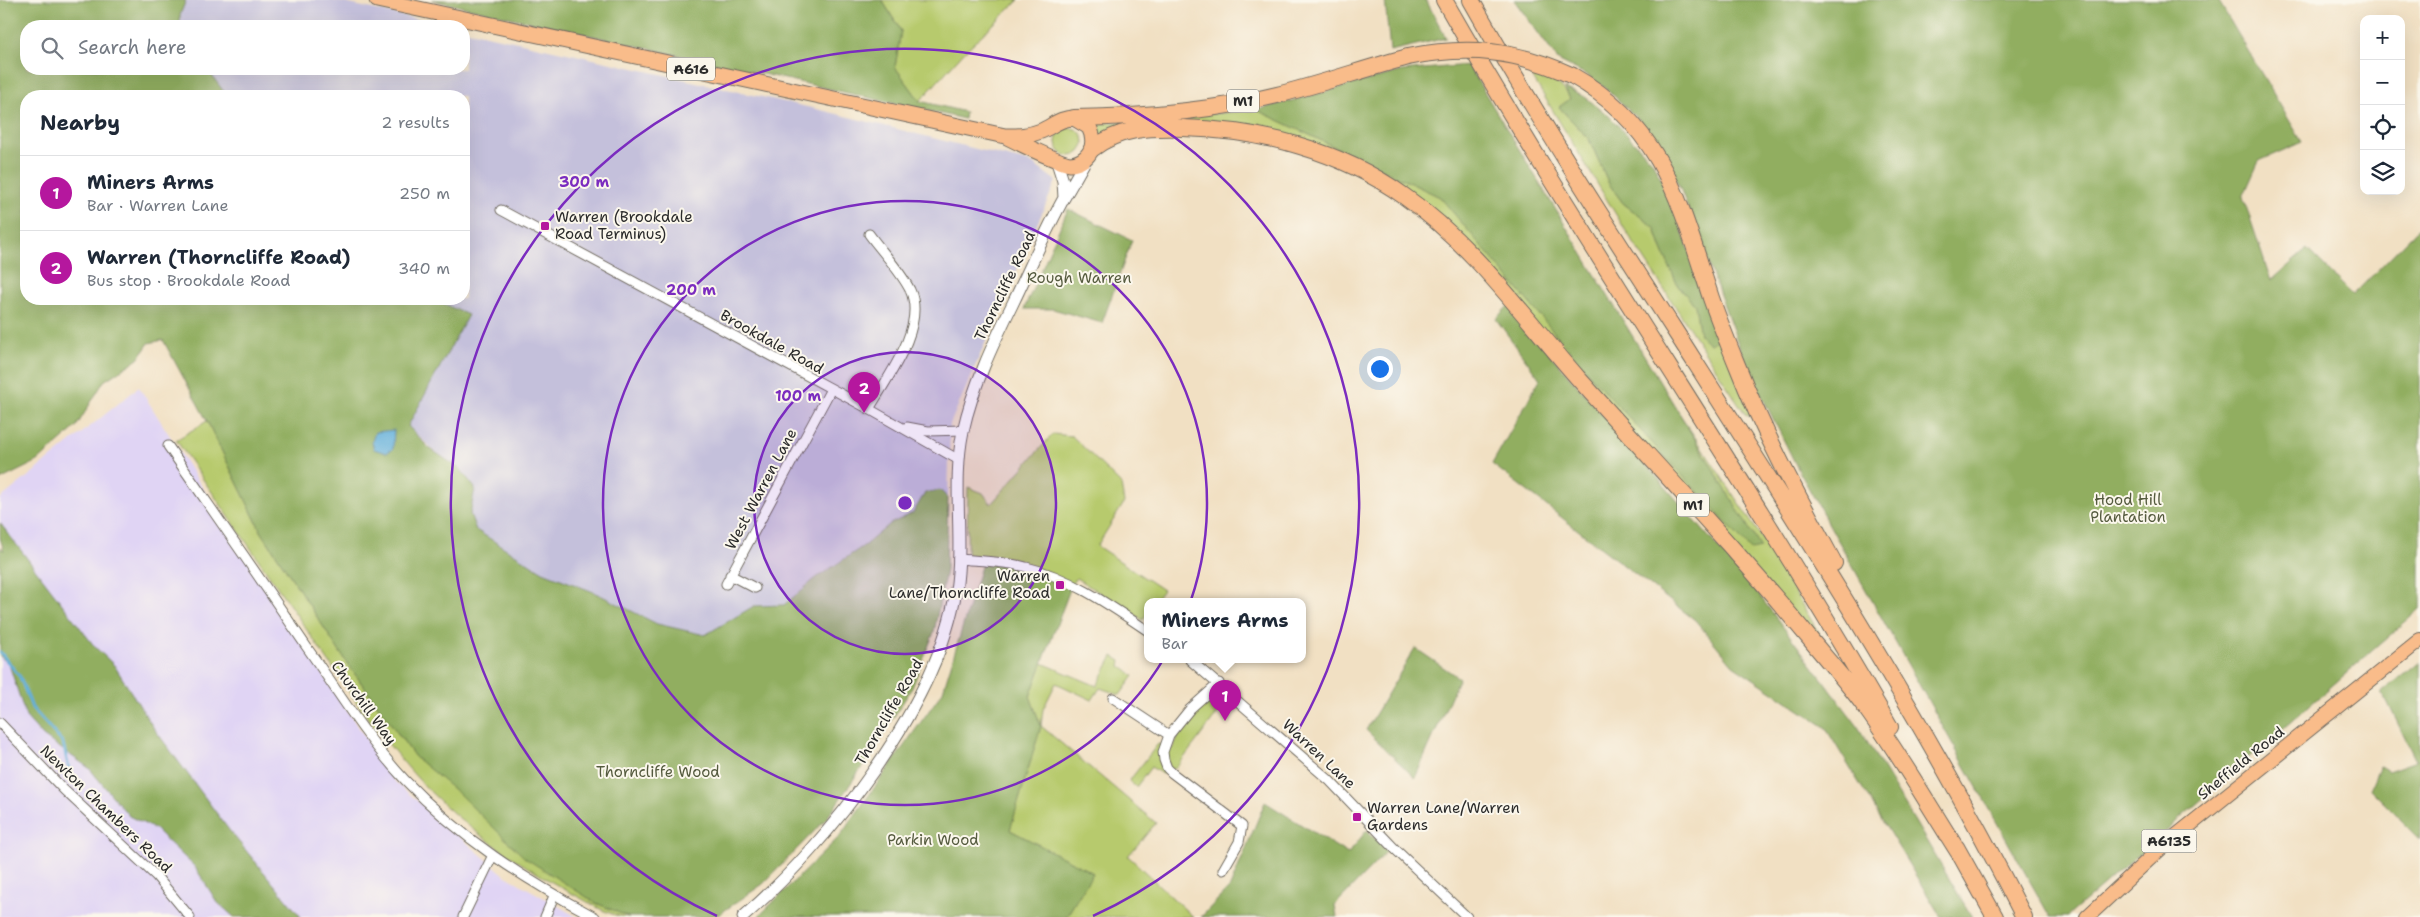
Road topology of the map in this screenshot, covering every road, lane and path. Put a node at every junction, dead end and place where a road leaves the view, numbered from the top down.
1 (377, 0) edge
2 (1444, 0) edge
3 (1471, 0) edge
4 (469, 20) edge
5 (470, 20) edge
6 (1074, 118) junction
7 (1052, 127) junction
8 (1005, 136) junction
9 (1090, 152) junction
10 (1055, 158) junction
11 (1064, 198) junction
12 (501, 210) dead end
13 (869, 234) dead end
14 (831, 389) junction
15 (869, 409) junction
16 (899, 426) junction
17 (964, 430) junction
18 (168, 446) dead end
19 (959, 460) junction
20 (958, 559) junction
21 (755, 588) dead end
22 (1144, 629) edge
23 (2420, 640) edge
24 (1880, 657) junction
25 (1194, 663) edge
26 (1219, 683) junction
27 (1113, 698) dead end
28 (0, 723) edge
29 (1169, 735) junction
30 (1962, 856) junction
31 (492, 857) junction
32 (1223, 870) dead end
33 (554, 896) junction
34 (190, 917) edge
35 (463, 917) edge
36 (545, 917) edge
37 (594, 917) edge
38 (743, 917) edge
39 (1467, 917) edge
40 (1995, 917) edge
41 (2024, 917) edge
42 (2087, 917) edge

1 - 4 highway, A616
2 - 30 highway, M1
3 - 24 highway, M1
5 - 8 highway, A616
6 - 7 highway, A616
6 - 9 highway
6 - 24 highway, M1, bridge
7 - 8 highway, A616
7 - 10 highway
8 - 10 highway, A616
9 - 10 highway, A616
9 - 11 street, Thorncliffe Road
9 - 30 highway, M1
10 - 11 street
11 - 17 street, Thorncliffe Road
12 - 14 street, Brookdale Road
13 - 15 street
14 - 15 street, Brookdale Road
14 - 21 street, West Warren Lane
15 - 16 street, Brookdale Road
16 - 17 street, Brookdale Road
16 - 19 street, Brookdale Road
17 - 19 street, Thorncliffe Road
18 - 31 street, Churchill Way
19 - 20 street, Thorncliffe Road
20 - 22 street
20 - 38 street, Thorncliffe Road
23 - 42 main road, Sheffield Road / A6135
24 - 41 highway, M1
25 - 26 street, Warren Lane
26 - 29 street
26 - 39 street, Warren Lane
27 - 29 street
28 - 34 street, Newton Chambers Road
29 - 32 street
30 - 40 highway, M1
31 - 33 street, Churchill Way
31 - 35 street
33 - 36 street
33 - 37 street, Churchill Way

